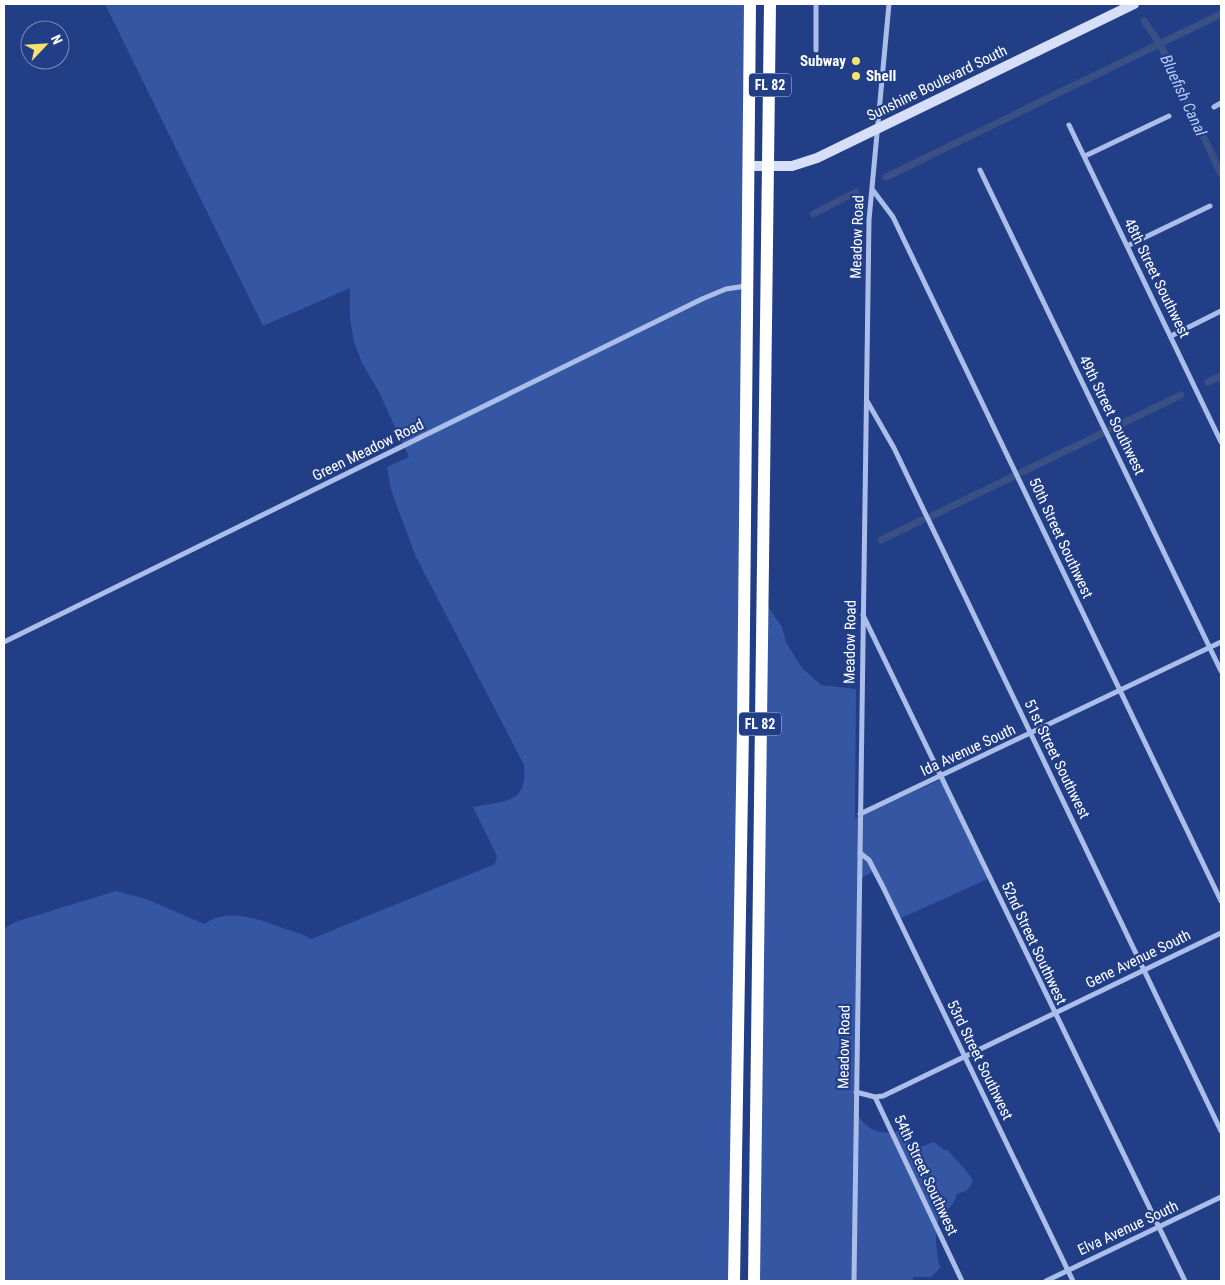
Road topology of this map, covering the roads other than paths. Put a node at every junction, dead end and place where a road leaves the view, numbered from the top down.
1 (750, 4) edge
2 (770, 4) edge
3 (816, 4) edge
4 (889, 4) edge
5 (1134, 4) edge
6 (816, 50) dead end
7 (1221, 103) edge
8 (1214, 107) dead end
9 (1169, 116) dead end
10 (1069, 125) dead end
11 (877, 129) junction
12 (1085, 156) junction
13 (748, 166) junction
14 (769, 166) junction
15 (980, 170) dead end
16 (872, 189) junction
17 (1210, 206) dead end
18 (1127, 246) junction
19 (746, 286) junction
20 (1221, 311) edge
21 (1171, 336) junction
22 (866, 400) junction
23 (1220, 438) edge
24 (863, 614) junction
25 (4, 642) edge
26 (1221, 642) edge
27 (1210, 647) junction
28 (1221, 671) edge
29 (1120, 691) junction
30 (1031, 734) junction
31 (941, 777) junction
32 (860, 814) junction
33 (860, 853) junction
34 (1221, 901) edge
35 (1221, 933) edge
36 (1144, 970) junction
37 (1054, 1014) junction
38 (965, 1056) junction
39 (856, 1092) junction
40 (875, 1097) junction
41 (756, 1116) junction
42 (736, 1117) junction
43 (1221, 1131) edge
44 (1221, 1197) edge
45 (1158, 1227) junction
46 (1067, 1270) junction
47 (734, 1281) edge
48 (754, 1281) edge
49 (854, 1281) edge
50 (962, 1281) edge
51 (1046, 1281) edge
52 (1073, 1281) edge
53 (1185, 1281) edge

1 - 13 highway, FL 82
2 - 14 highway, FL 82
3 - 6 street
4 - 11 street, Meadow Road
5 - 11 street, Sunshine Boulevard South
7 - 8 street
9 - 12 street
10 - 12 street, 48th Street Southwest
11 - 14 street, Sunshine Boulevard South
11 - 16 street, Meadow Road
12 - 18 street, 48th Street Southwest
13 - 14 street, Sunshine Boulevard South
13 - 19 highway, FL 82
14 - 41 highway, FL 82
15 - 27 street, 49th Street Southwest
16 - 22 street, Meadow Road
16 - 29 street, 50th Street Southwest
17 - 18 street
18 - 21 street, 48th Street Southwest
19 - 25 street, Green Meadow Road
19 - 42 highway, FL 82
20 - 21 street
21 - 23 street, 48th Street Southwest
22 - 24 street, Meadow Road
22 - 30 street, 51st Street Southwest
24 - 31 street, 52nd Street Southwest
24 - 32 street, Meadow Road
26 - 27 street, Ida Avenue South
27 - 28 street, 49th Street Southwest
27 - 29 street, Ida Avenue South
29 - 30 street, Ida Avenue South
29 - 34 street, 50th Street Southwest
30 - 31 street, Ida Avenue South
30 - 36 street, 51st Street Southwest
31 - 32 street, Ida Avenue South
31 - 37 street, 52nd Street Southwest
32 - 33 street, Meadow Road
33 - 38 street, 53rd Street Southwest
33 - 39 street, Meadow Road
35 - 36 street, Gene Avenue South
36 - 37 street, Gene Avenue South
36 - 43 street, 51st Street Southwest
37 - 38 street, Gene Avenue South
37 - 45 street, 52nd Street Southwest
38 - 40 street, Gene Avenue South
38 - 46 street, 53rd Street Southwest
39 - 40 street
39 - 49 street, Meadow Road
40 - 50 street, 54th Street Southwest
41 - 42 highway
41 - 48 highway, FL 82
42 - 47 highway, FL 82
44 - 45 street, Elva Avenue South
45 - 46 street, Elva Avenue South
45 - 53 street, 52nd Street Southwest
46 - 51 street, Elva Avenue South
46 - 52 street, 53rd Street Southwest

